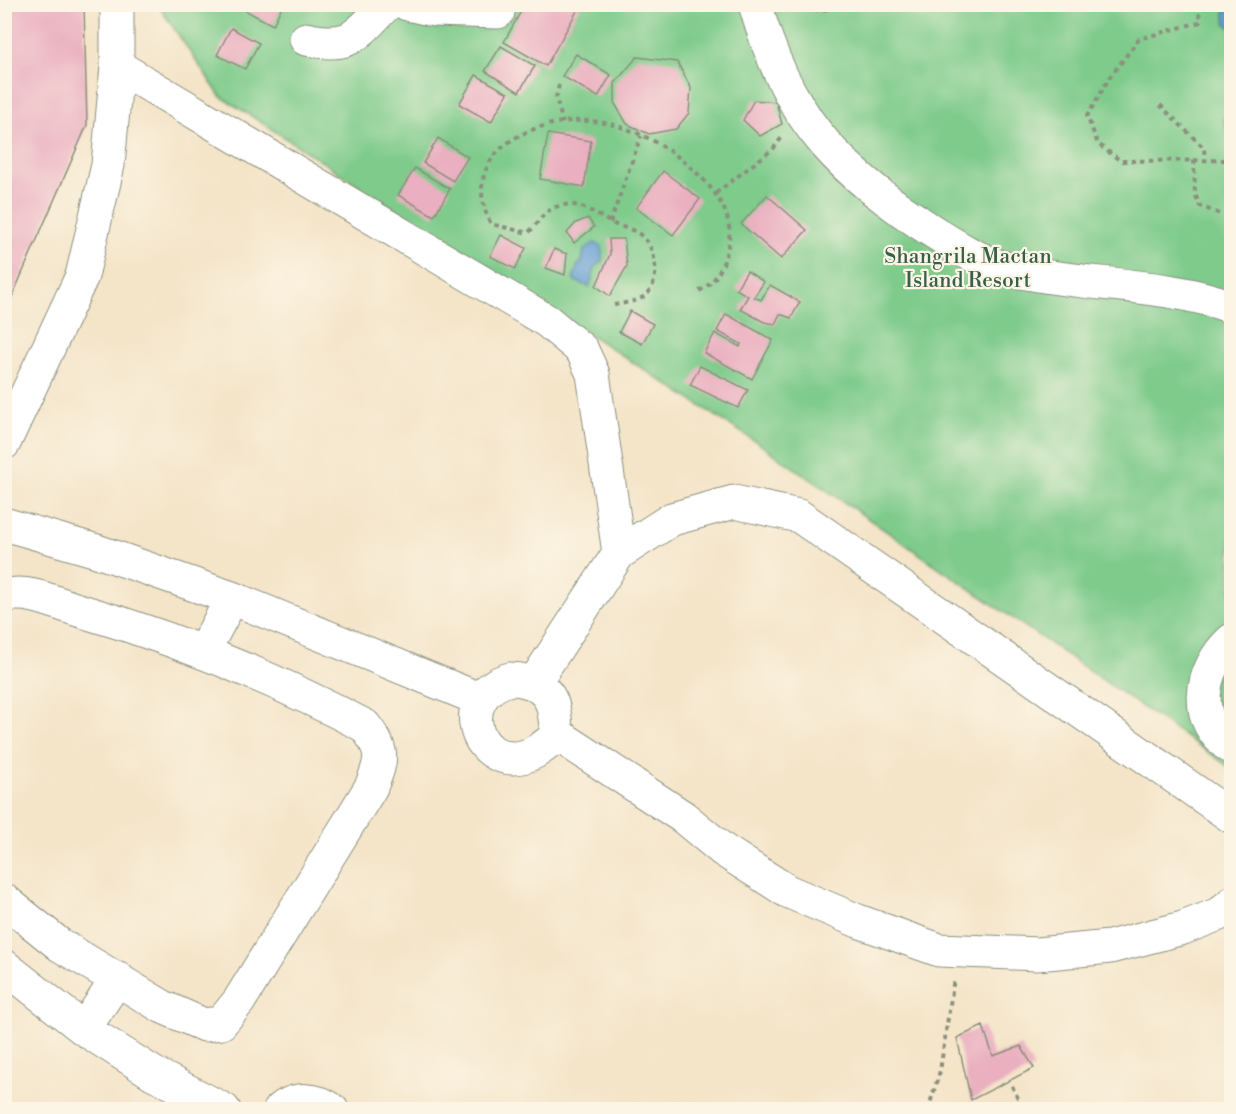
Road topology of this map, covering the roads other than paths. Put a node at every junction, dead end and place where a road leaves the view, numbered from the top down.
1 (117, 4) edge
2 (387, 4) edge
3 (407, 4) edge
4 (755, 4) edge
5 (498, 12) dead end
6 (306, 39) dead end
7 (117, 66) junction
8 (1232, 307) edge
9 (4, 443) edge
10 (4, 524) edge
11 (619, 553) junction
12 (4, 597) edge
13 (231, 598) junction
14 (1232, 640) edge
15 (203, 652) junction
16 (534, 683) junction
17 (479, 699) junction
18 (558, 735) junction
19 (1232, 748) edge
20 (1232, 817) edge
21 (4, 900) edge
22 (1232, 903) edge
23 (4, 966) edge
24 (118, 978) junction
25 (84, 1029) junction
26 (224, 1110) edge
27 (280, 1110) edge
28 (332, 1110) edge

1 - 7 street
2 - 6 street
3 - 5 street
4 - 8 street
7 - 9 street
7 - 11 street
10 - 13 street
11 - 16 street
11 - 20 street
12 - 15 street
13 - 15 street
13 - 17 street
14 - 19 street
15 - 24 street
16 - 17 street
16 - 18 street
17 - 18 street
18 - 22 street
21 - 24 street
23 - 25 street
24 - 25 street
25 - 26 street
27 - 28 street

